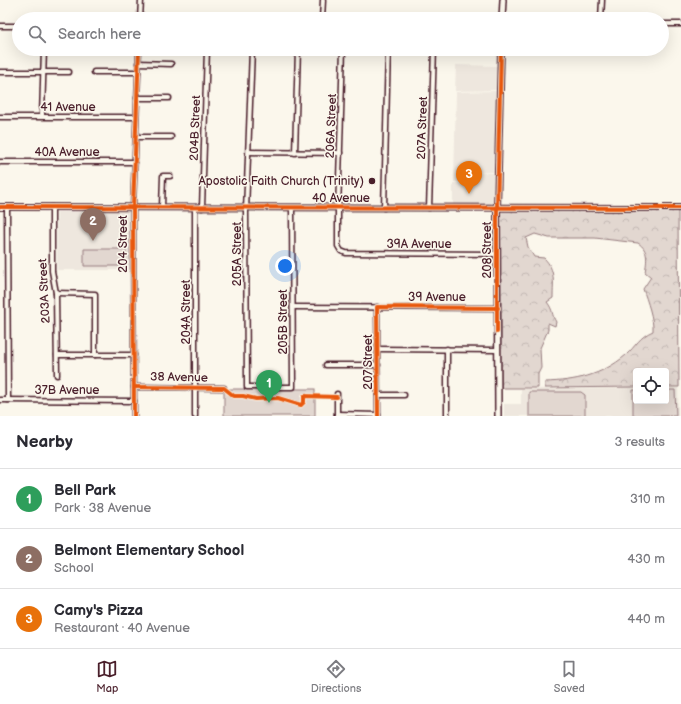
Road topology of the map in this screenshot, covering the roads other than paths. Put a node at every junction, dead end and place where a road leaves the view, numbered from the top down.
1 (141, 0) edge
2 (323, 0) edge
3 (503, 0) edge
4 (602, 0) edge
5 (140, 12) edge
6 (322, 12) edge
7 (502, 12) edge
8 (601, 12) edge
9 (669, 24) edge
10 (681, 24) edge
11 (0, 26) edge
12 (12, 26) edge
13 (44, 56) edge
14 (139, 56) edge
15 (207, 56) edge
16 (252, 56) edge
17 (298, 56) edge
18 (343, 56) edge
19 (388, 56) edge
20 (434, 56) edge
21 (501, 56) edge
22 (138, 64) junction
23 (171, 64) dead end
24 (0, 72) edge
25 (44, 72) junction
26 (69, 72) dead end
27 (94, 72) dead end
28 (138, 72) junction
29 (137, 98) junction
30 (169, 98) dead end
31 (42, 116) junction
32 (0, 117) edge
33 (136, 117) junction
34 (136, 137) junction
35 (171, 137) dead end
36 (249, 152) junction
37 (295, 153) junction
38 (340, 153) junction
39 (0, 162) edge
40 (135, 162) junction
41 (170, 176) dead end
42 (0, 207) edge
43 (7, 207) junction
44 (52, 207) junction
45 (133, 208) junction
46 (162, 208) junction
47 (195, 208) junction
48 (202, 208) junction
49 (248, 208) junction
50 (292, 208) junction
51 (339, 208) junction
52 (384, 208) junction
53 (429, 208) junction
54 (681, 208) edge
55 (498, 209) junction
56 (341, 252) joint
57 (497, 254) junction
58 (56, 293) junction
59 (293, 307) junction
60 (377, 307) junction
61 (498, 308) junction
62 (377, 349) junction
63 (447, 349) junction
64 (497, 350) junction
65 (57, 355) junction
66 (95, 355) junction
67 (134, 355) junction
68 (326, 365) dead end
69 (378, 365) junction
70 (57, 375) dead end
71 (134, 387) junction
72 (196, 387) junction
73 (293, 387) joint
74 (224, 388) dead end
75 (337, 394) dead end
76 (378, 395) junction
77 (404, 395) dead end
78 (0, 400) edge
79 (8, 400) junction
80 (134, 401) junction
81 (337, 415) edge
82 (378, 415) edge
83 (134, 416) edge
84 (195, 416) edge
85 (447, 416) edge
86 (498, 416) edge

1 - 5 street
2 - 6 street
3 - 7 main road
4 - 8 street
9 - 10 street
11 - 12 street
13 - 25 street
14 - 22 street, 204 Street
15 - 48 street, 204B Street
16 - 36 street, 205A Street
17 - 37 street
18 - 38 street, 206A Street
19 - 52 street
20 - 53 street, 207A Street
21 - 55 main road, 208 Street
22 - 23 street
22 - 28 street, 204 Street
24 - 25 street
25 - 26 street
25 - 31 street
27 - 28 street
28 - 29 street, 204 Street
29 - 30 street
29 - 33 street, 204 Street
31 - 32 street, 41 Avenue
31 - 33 street, 41 Avenue
33 - 34 street, 204 Street
34 - 35 street
34 - 40 street, 204 Street
36 - 37 street
36 - 49 street, 205A Street
37 - 38 street
38 - 51 street, 206A Street
39 - 40 street, 40A Avenue
40 - 45 street, 204 Street
41 - 46 street
42 - 43 main road, 40 Avenue
43 - 44 main road, 40 Avenue
43 - 79 street
44 - 45 main road, 40 Avenue
44 - 58 street, 203A Street
45 - 46 main road, 40 Avenue
45 - 67 street, 204 Street
46 - 47 main road, 40 Avenue
47 - 48 main road, 40 Avenue
47 - 72 street, 204A Street
48 - 49 main road, 40 Avenue
49 - 50 main road, 40 Avenue
49 - 73 street, 205A Street
50 - 51 main road, 40 Avenue
50 - 59 street, 205B Street
51 - 52 main road, 40 Avenue
51 - 56 street, 206A Street
52 - 53 main road, 40 Avenue
53 - 55 main road, 40 Avenue
54 - 55 main road, 40 Avenue
55 - 57 main road, 208 Street
56 - 57 street, 39A Avenue
57 - 61 main road, 208 Street
58 - 65 street, 203A Street
58 - 66 street
59 - 60 street, 39 Avenue
59 - 73 street, 205B Street
60 - 61 street, 39 Avenue
60 - 62 street, 207 Street
61 - 64 main road, 208 Street
62 - 63 street
62 - 69 street, 207 Street
63 - 64 street
63 - 85 street
64 - 86 main road, 208 Street
65 - 66 street
65 - 70 street, 203A Street
66 - 67 street
67 - 71 street, 204 Street
68 - 69 street
69 - 76 street, 207 Street
71 - 72 street, 38 Avenue
71 - 80 street, 204 Street
72 - 74 street, 38 Avenue
72 - 84 street, 204A Street
75 - 81 street
76 - 77 street
76 - 82 street, 207 Street
78 - 79 street, 37B Avenue
79 - 80 street, 37B Avenue
80 - 83 street, 204 Street
81 - 82 street

